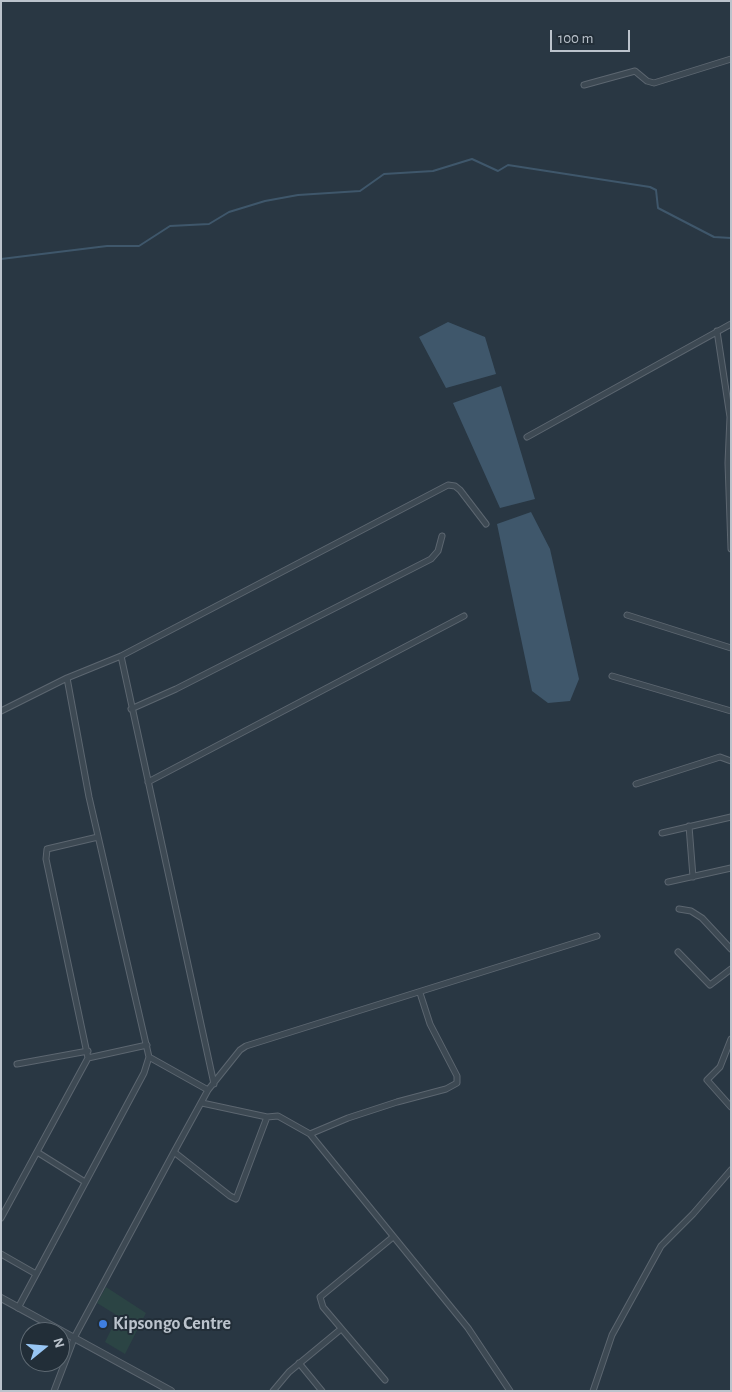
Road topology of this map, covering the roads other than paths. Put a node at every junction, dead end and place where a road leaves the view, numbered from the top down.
1 (731, 59) edge
2 (584, 85) dead end
3 (731, 324) edge
4 (717, 331) junction
5 (527, 437) dead end
6 (730, 515) edge
7 (486, 524) dead end
8 (442, 536) dead end
9 (731, 549) edge
10 (627, 615) dead end
11 (464, 616) dead end
12 (731, 648) edge
13 (121, 656) junction
14 (612, 676) dead end
15 (67, 678) junction
16 (131, 709) junction
17 (1, 711) edge
18 (731, 711) edge
19 (731, 761) edge
20 (148, 782) junction
21 (636, 784) dead end
22 (731, 816) edge
23 (689, 826) junction
24 (662, 833) dead end
25 (98, 838) junction
26 (731, 868) edge
27 (693, 877) junction
28 (668, 882) dead end
29 (680, 909) dead end
30 (597, 936) dead end
31 (731, 950) edge
32 (678, 952) dead end
33 (731, 970) edge
34 (420, 993) junction
35 (731, 1039) edge
36 (147, 1046) junction
37 (88, 1051) junction
38 (149, 1057) junction
39 (88, 1058) junction
40 (17, 1064) dead end
41 (214, 1084) junction
42 (208, 1090) junction
43 (202, 1103) junction
44 (731, 1107) edge
45 (267, 1117) junction
46 (310, 1134) junction
47 (37, 1152) junction
48 (174, 1152) junction
49 (731, 1170) edge
50 (86, 1182) junction
51 (1, 1218) edge
52 (394, 1237) junction
53 (1, 1254) edge
54 (36, 1274) junction
55 (1, 1298) edge
56 (18, 1308) junction
57 (342, 1329) junction
58 (75, 1336) junction
59 (298, 1363) junction
60 (385, 1380) dead end
61 (54, 1391) edge
62 (171, 1391) edge
63 (273, 1391) edge
64 (322, 1391) edge
65 (510, 1391) edge
66 (593, 1391) edge

1 - 2 street
3 - 4 street
4 - 5 street
4 - 6 street
6 - 9 street
7 - 13 street
8 - 16 street
10 - 12 street
11 - 20 street
13 - 15 street
13 - 16 street
14 - 18 street
15 - 17 street
15 - 25 street
16 - 20 street
19 - 21 street
20 - 41 street
22 - 23 street
23 - 24 street
23 - 27 street
25 - 36 street
25 - 37 street
26 - 27 street
27 - 28 street
29 - 31 street
30 - 34 street
32 - 33 street
34 - 41 street
34 - 46 street
35 - 44 street
36 - 38 street
36 - 39 street
37 - 39 street
37 - 40 street
38 - 42 street
38 - 50 street
39 - 47 street
41 - 42 street
42 - 43 street
43 - 45 street
43 - 48 street
45 - 46 street
45 - 48 street
46 - 52 street
47 - 50 street
47 - 51 street
48 - 58 street
49 - 66 street
50 - 54 street
52 - 57 street
52 - 65 street
53 - 54 street
54 - 56 street
55 - 56 street
56 - 58 street
57 - 59 street
57 - 60 street
58 - 61 street
58 - 62 street
59 - 63 street
59 - 64 street

